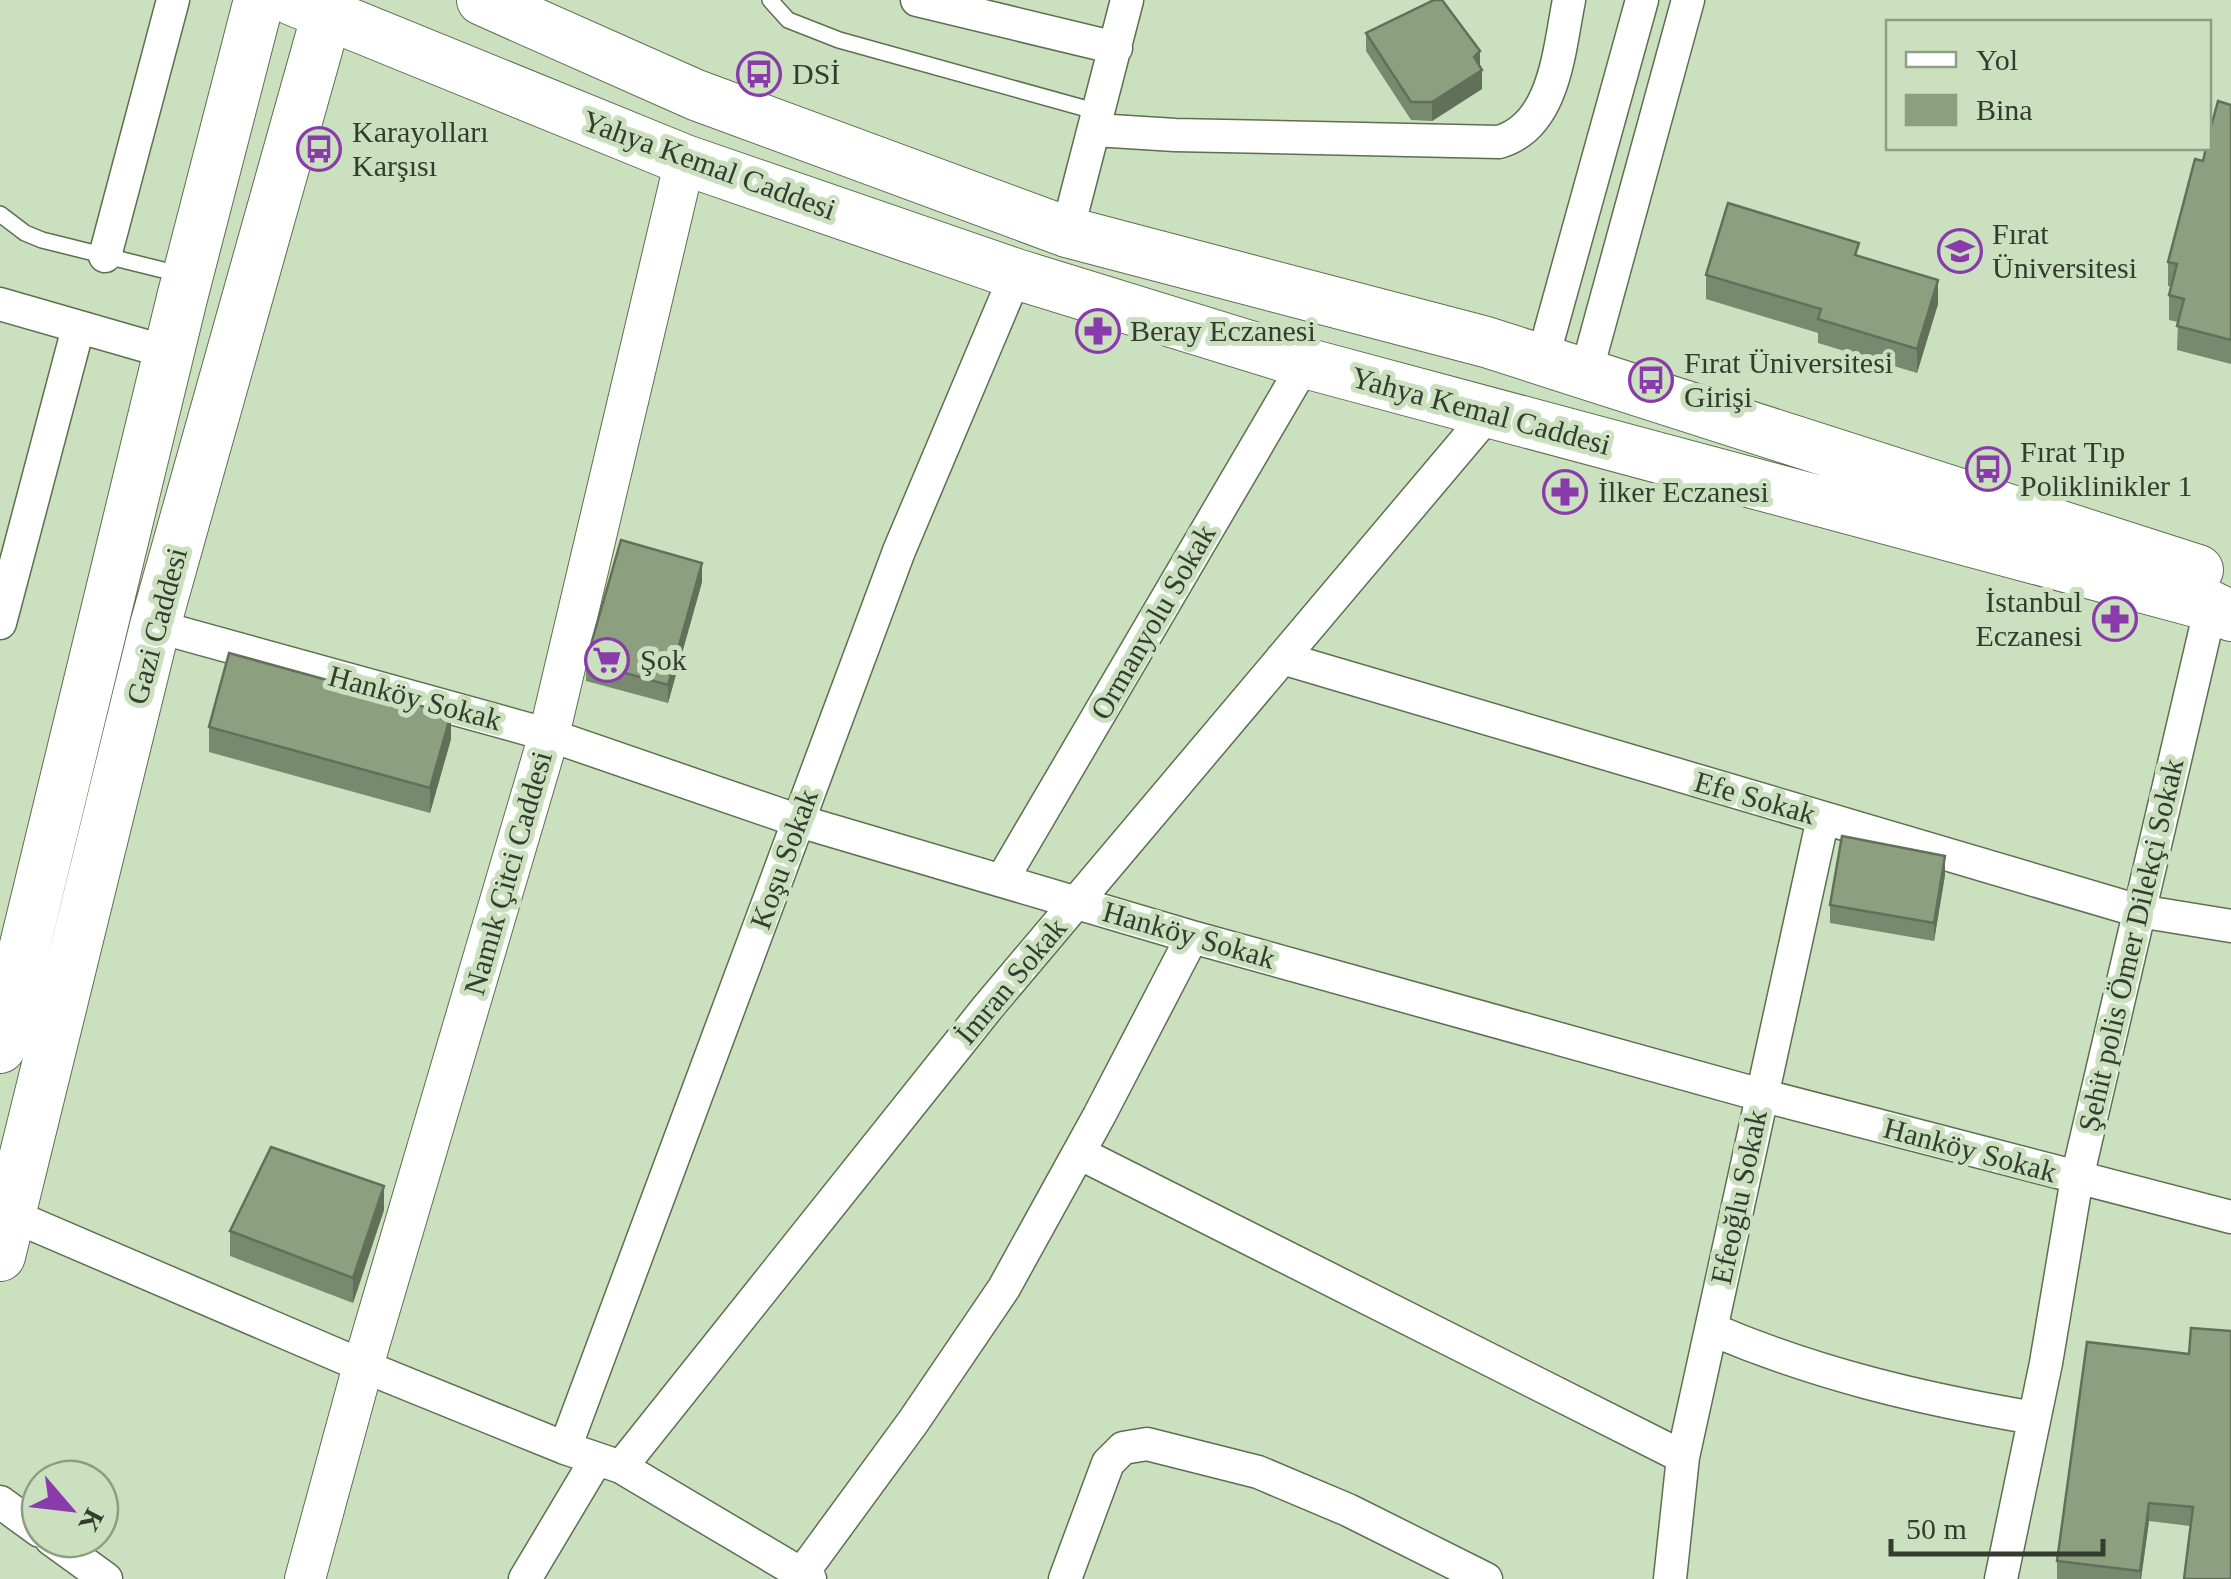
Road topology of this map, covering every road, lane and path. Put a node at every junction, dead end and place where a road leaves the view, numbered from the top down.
1 (173, 0) edge
2 (260, 0) edge
3 (482, 0) edge
4 (770, 0) edge
5 (917, 0) edge
6 (1127, 0) edge
7 (1568, 0) edge
8 (1642, 0) edge
9 (1688, 0) edge
10 (317, 5) edge
11 (1116, 48) junction
12 (1097, 121) junction
13 (685, 160) junction
14 (0, 214) edge
15 (1067, 232) junction
16 (106, 256) junction
17 (1016, 274) junction
18 (188, 277) junction
19 (0, 304) edge
20 (78, 328) junction
21 (170, 353) junction
22 (1305, 364) junction
23 (1564, 367) junction
24 (1488, 412) junction
25 (2224, 601) edge
26 (1, 618) edge
27 (155, 626) junction
28 (1282, 658) junction
29 (549, 735) junction
30 (1822, 818) junction
31 (798, 821) junction
32 (1002, 880) junction
33 (1077, 902) junction
34 (2139, 911) junction
35 (2231, 926) edge
36 (1192, 937) junction
37 (0, 1048) edge
38 (1761, 1095) junction
39 (1079, 1153) junction
40 (2077, 1178) junction
41 (2231, 1217) edge
42 (6, 1236) edge
43 (1711, 1329) junction
44 (363, 1366) junction
45 (2034, 1418) junction
46 (565, 1448) junction
47 (1683, 1457) junction
48 (609, 1464) junction
49 (78, 1559) edge
50 (803, 1577) edge
51 (106, 1579) edge
52 (306, 1579) edge
53 (525, 1579) edge
54 (1065, 1579) edge
55 (1486, 1579) edge
56 (1670, 1579) edge
57 (2001, 1579) edge

1 - 16 street
2 - 18 main road, Gazi Caddesi
3 - 15 main road, Yahya Kemal Caddesi
4 - 12 lane
5 - 11 street
6 - 11 street
7 - 12 street
8 - 23 street
9 - 23 street
10 - 13 main road, Yahya Kemal Caddesi
10 - 27 main road, Gazi Caddesi
11 - 12 street
12 - 15 street
13 - 17 main road, Yahya Kemal Caddesi
13 - 29 street, Namık Çitci Caddesi
14 - 16 lane
15 - 23 main road, Yahya Kemal Caddesi
16 - 18 lane
17 - 22 main road, Yahya Kemal Caddesi
17 - 31 street, Koşu Sokak
18 - 21 main road, Gazi Caddesi
19 - 20 street
20 - 21 street
20 - 26 street
21 - 37 main road, Gazi Caddesi
22 - 24 main road, Yahya Kemal Caddesi
22 - 32 street, Ormanyolu Sokak
23 - 25 main road, Yahya Kemal Caddesi
24 - 25 main road, Yahya Kemal Caddesi
24 - 28 street, İmran Sokak
25 - 34 street, Şehit polis Ömer Dilekçi Sokak
27 - 29 street, Hanköy Sokak
27 - 42 main road, Gazi Caddesi
28 - 30 street, Efe Sokak
28 - 33 street, İmran Sokak
29 - 31 street, Hanköy Sokak
29 - 44 street, Namık Çitci Caddesi
30 - 34 street, Efe Sokak
30 - 38 street, Efeoğlu Sokak
31 - 32 street, Hanköy Sokak
31 - 46 street, Koşu Sokak
32 - 33 street, Hanköy Sokak
33 - 36 street, Hanköy Sokak
33 - 48 street, İmran Sokak
34 - 35 street, Efe Sokak
34 - 40 street, Şehit polis Ömer Dilekçi Sokak
36 - 38 street, Hanköy Sokak
36 - 39 street
38 - 40 street, Hanköy Sokak
38 - 43 street, Efeoğlu Sokak
39 - 47 street
39 - 50 street
40 - 41 street, Hanköy Sokak
40 - 45 street, Şehit polis Ömer Dilekçi Sokak
42 - 44 street
43 - 45 street
43 - 47 street, Efeoğlu Sokak
44 - 46 street
44 - 52 street, Namık Çitci Caddesi
45 - 57 street, Şehit polis Ömer Dilekçi Sokak
46 - 48 street
47 - 56 street, Efeoğlu Sokak
48 - 50 street
48 - 53 street, İmran Sokak
49 - 51 street
54 - 55 street

